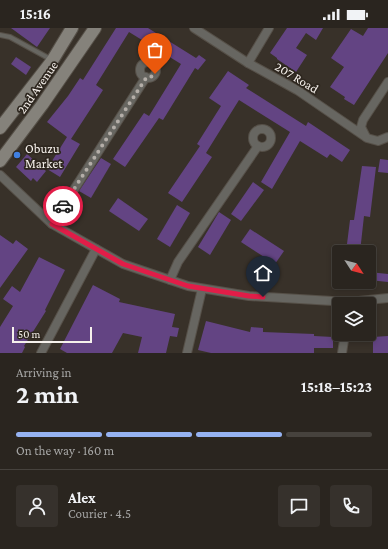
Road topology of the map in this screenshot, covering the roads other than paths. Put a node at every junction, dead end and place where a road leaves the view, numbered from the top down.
1 (72, 28) edge
2 (95, 28) edge
3 (194, 28) edge
4 (269, 28) edge
5 (0, 35) edge
6 (52, 61) junction
7 (248, 63) junction
8 (146, 78) dead end
9 (388, 82) edge
10 (0, 128) edge
11 (388, 137) edge
12 (367, 138) junction
13 (258, 146) dead end
14 (0, 161) edge
15 (0, 175) edge
16 (52, 224) junction
17 (96, 249) junction
18 (170, 280) junction
19 (202, 289) junction
20 (388, 298) edge
21 (376, 300) edge
22 (332, 302) edge
23 (344, 341) edge
24 (40, 353) edge
25 (187, 353) edge
26 (342, 353) edge

1 - 6 street, 2nd Avenue
2 - 14 street, 2nd Avenue
3 - 7 street, 207 Road
4 - 7 street
5 - 6 lane
6 - 10 street, 2nd Avenue
7 - 12 street, 207 Road
8 - 16 street
9 - 12 street
11 - 12 street
13 - 18 street
15 - 16 street
16 - 17 street
17 - 18 street
17 - 24 street
18 - 19 street
19 - 22 street
19 - 25 street
20 - 21 street
23 - 26 street

